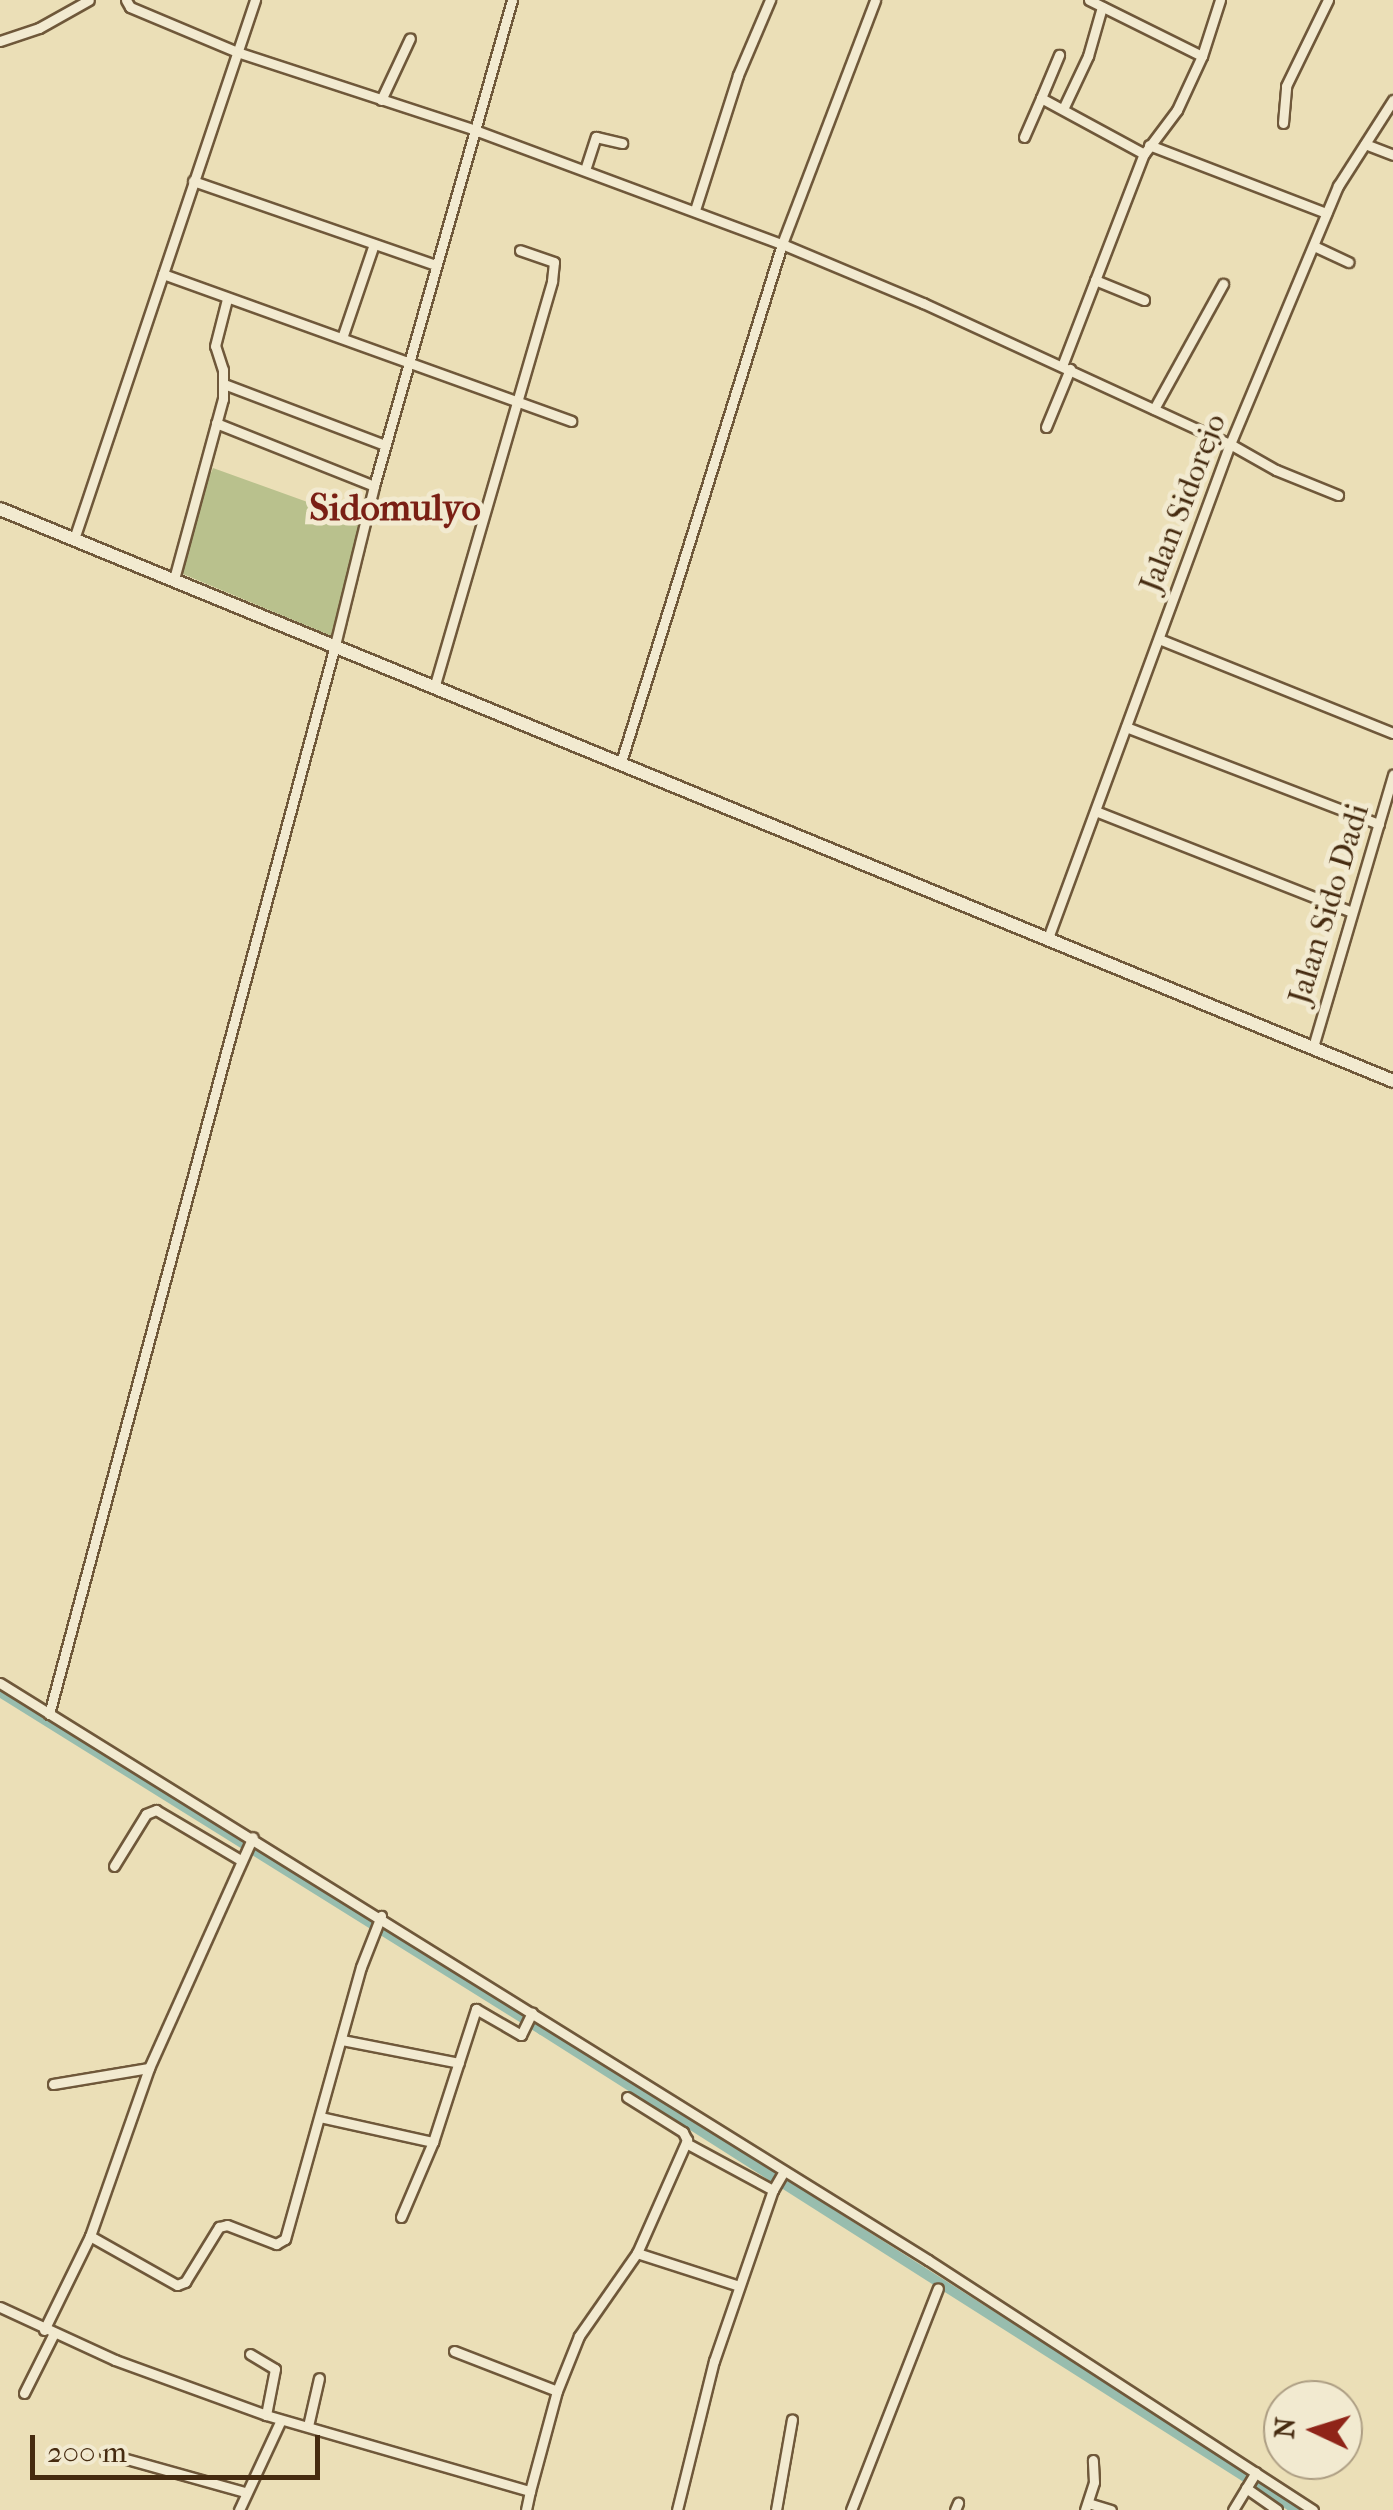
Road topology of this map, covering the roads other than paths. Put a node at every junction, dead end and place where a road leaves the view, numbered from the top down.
1 (89, 0) edge
2 (126, 0) edge
3 (256, 0) edge
4 (770, 0) edge
5 (875, 0) edge
6 (1088, 0) edge
7 (1220, 0) edge
8 (1328, 0) edge
9 (508, 1) edge
10 (1102, 8) junction
11 (410, 38) dead end
12 (0, 41) edge
13 (237, 52) junction
14 (1058, 54) dead end
15 (1202, 56) junction
16 (1041, 98) junction
17 (381, 100) junction
18 (1393, 100) edge
19 (1063, 109) junction
20 (1284, 122) dead end
21 (472, 129) junction
22 (1024, 138) dead end
23 (622, 143) dead end
24 (1364, 144) junction
25 (1146, 149) junction
26 (1393, 155) edge
27 (585, 170) junction
28 (193, 181) junction
29 (696, 210) junction
30 (1326, 213) junction
31 (374, 244) junction
32 (782, 244) junction
33 (1314, 246) junction
34 (520, 250) dead end
35 (1348, 262) dead end
36 (435, 266) junction
37 (163, 274) junction
38 (1095, 280) junction
39 (1223, 284) dead end
40 (227, 299) junction
41 (1144, 300) dead end
42 (342, 338) junction
43 (408, 362) junction
44 (1066, 368) junction
45 (224, 384) junction
46 (518, 402) junction
47 (1154, 409) junction
48 (571, 421) dead end
49 (216, 423) junction
50 (1046, 427) dead end
51 (1230, 444) junction
52 (385, 445) junction
53 (374, 486) junction
54 (1338, 494) dead end
55 (0, 508) edge
56 (74, 539) junction
57 (174, 579) junction
58 (1159, 640) junction
59 (335, 645) junction
60 (434, 688) junction
61 (1126, 728) junction
62 (1393, 733) edge
63 (620, 762) junction
64 (1393, 775) edge
65 (1098, 812) junction
66 (1380, 820) junction
67 (1393, 820) edge
68 (1352, 912) junction
69 (1048, 938) junction
70 (1313, 1048) junction
71 (1393, 1081) edge
72 (0, 1683) edge
73 (49, 1714) junction
74 (251, 1838) junction
75 (241, 1855) junction
76 (114, 1866) dead end
77 (379, 1919) junction
78 (531, 2015) junction
79 (342, 2040) junction
80 (459, 2063) junction
81 (149, 2068) junction
82 (53, 2084) dead end
83 (627, 2096) dead end
84 (320, 2117) junction
85 (433, 2142) junction
86 (686, 2144) junction
87 (783, 2172) junction
88 (774, 2188) junction
89 (401, 2217) dead end
90 (90, 2236) junction
91 (637, 2253) junction
92 (739, 2286) junction
93 (938, 2288) dead end
94 (0, 2308) edge
95 (48, 2332) junction
96 (454, 2351) dead end
97 (250, 2354) dead end
98 (319, 2378) dead end
99 (556, 2391) junction
100 (24, 2392) dead end
101 (266, 2415) junction
102 (792, 2419) dead end
103 (281, 2420) junction
104 (308, 2426) junction
105 (105, 2453) dead end
106 (1092, 2460) dead end
107 (1251, 2480) junction
108 (530, 2491) junction
109 (246, 2492) junction
110 (1086, 2507) edge
111 (239, 2510) edge
112 (526, 2510) edge
113 (677, 2510) edge
114 (776, 2510) edge
115 (851, 2510) edge
116 (1110, 2510) edge
117 (1233, 2510) edge
118 (1277, 2510) edge
119 (1312, 2510) edge

1 - 12 street
2 - 13 street
3 - 13 street
4 - 29 street
5 - 32 street
6 - 10 street
7 - 15 street
8 - 20 street
9 - 21 street
10 - 15 street
10 - 19 street
11 - 17 street
13 - 17 street
13 - 28 street
14 - 16 street
15 - 25 street
16 - 19 street
16 - 22 street
17 - 21 street
18 - 24 street, Jalan Sidorejo
19 - 25 street
21 - 27 street
21 - 36 street
23 - 27 street
24 - 26 street
24 - 30 street, Jalan Sidorejo
25 - 30 street
25 - 38 street
27 - 29 street
28 - 31 street
28 - 37 street
29 - 32 street
30 - 33 street, Jalan Sidorejo
31 - 36 street
31 - 42 street
32 - 44 street
32 - 63 street
33 - 35 street
33 - 51 street, Jalan Sidorejo
34 - 46 street
36 - 43 street
37 - 40 street
37 - 56 street
38 - 41 street
38 - 44 street
39 - 47 street
40 - 42 street
40 - 45 street
42 - 43 street
43 - 46 street
43 - 52 street
44 - 47 street
44 - 50 street
45 - 49 street
45 - 52 street
46 - 48 street
46 - 60 street
47 - 51 street
49 - 53 street
49 - 57 street
51 - 54 street
51 - 58 street, Jalan Sidorejo
52 - 53 street
53 - 59 street
55 - 56 main road
56 - 57 main road
57 - 59 main road
58 - 61 street, Jalan Sidorejo
58 - 62 street
59 - 60 main road
59 - 73 street
60 - 63 main road
61 - 65 street, Jalan Sidorejo
61 - 66 street
63 - 69 main road
64 - 66 street, Jalan Sido Dadi
65 - 68 street
65 - 69 street, Jalan Sidorejo
66 - 67 street
66 - 68 street, Jalan Sido Dadi
68 - 70 street, Jalan Sido Dadi
69 - 70 main road
70 - 71 main road
72 - 73 street
73 - 74 street
74 - 75 street
74 - 77 street
75 - 76 street
75 - 81 street
77 - 78 street
77 - 79 street
78 - 80 street
78 - 87 street
79 - 80 street
79 - 84 street
80 - 85 street
81 - 82 street
81 - 90 street
83 - 86 street
84 - 85 street
84 - 90 street
85 - 89 street
86 - 88 street
86 - 91 street
87 - 88 street
87 - 107 street
88 - 92 street
90 - 95 street
91 - 92 street
91 - 99 street
92 - 113 street
93 - 115 street
94 - 95 street
95 - 100 street
95 - 101 street
96 - 99 street
97 - 101 street
98 - 104 street
99 - 108 street
101 - 103 street
102 - 114 street
103 - 104 street
103 - 109 street
104 - 108 street
105 - 109 street
106 - 110 street
107 - 117 street
107 - 118 street
107 - 119 street
108 - 112 street
109 - 111 street
110 - 116 street

